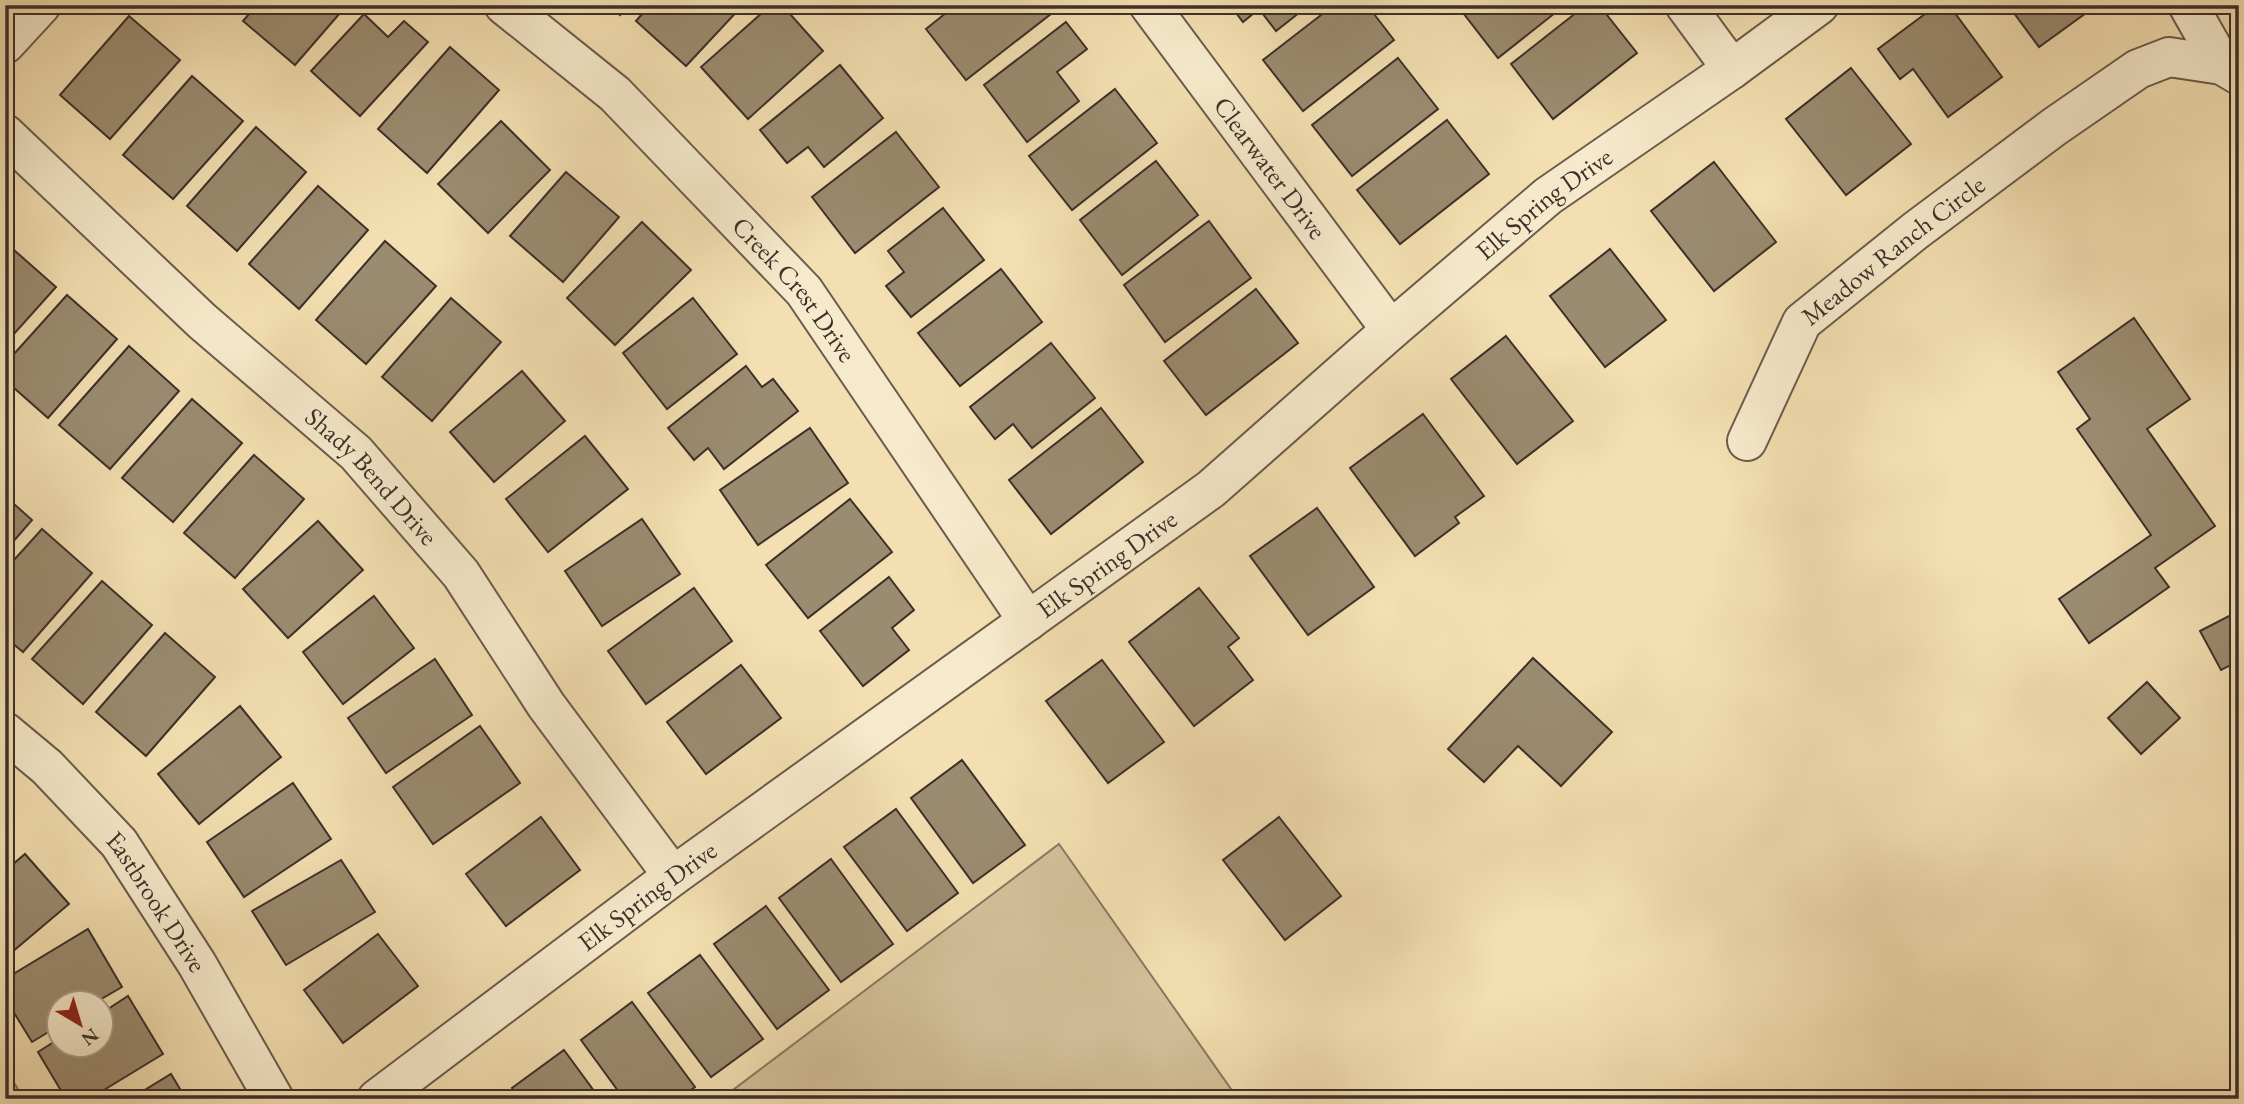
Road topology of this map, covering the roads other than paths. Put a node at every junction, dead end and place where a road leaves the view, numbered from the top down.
1 (41, 5) edge
2 (504, 5) edge
3 (1149, 5) edge
4 (1685, 5) edge
5 (1819, 5) edge
6 (2188, 5) edge
7 (5, 44) edge
8 (1732, 69) junction
9 (2230, 70) edge
10 (5, 134) edge
11 (1391, 330) junction
12 (1747, 441) dead end
13 (1028, 621) junction
14 (5, 732) edge
15 (673, 876) junction
16 (274, 1099) edge
17 (377, 1099) edge

1 - 7 street
2 - 13 street, Creek Crest Drive
3 - 11 street, Clearwater Drive
4 - 8 street
5 - 8 street, Elk Spring Drive
6 - 9 street
8 - 11 street, Elk Spring Drive
9 - 12 street, Meadow Ranch Circle
10 - 15 street, Shady Bend Drive
11 - 13 street, Elk Spring Drive
13 - 15 street, Elk Spring Drive
14 - 16 street, Eastbrook Drive
15 - 17 street, Elk Spring Drive

